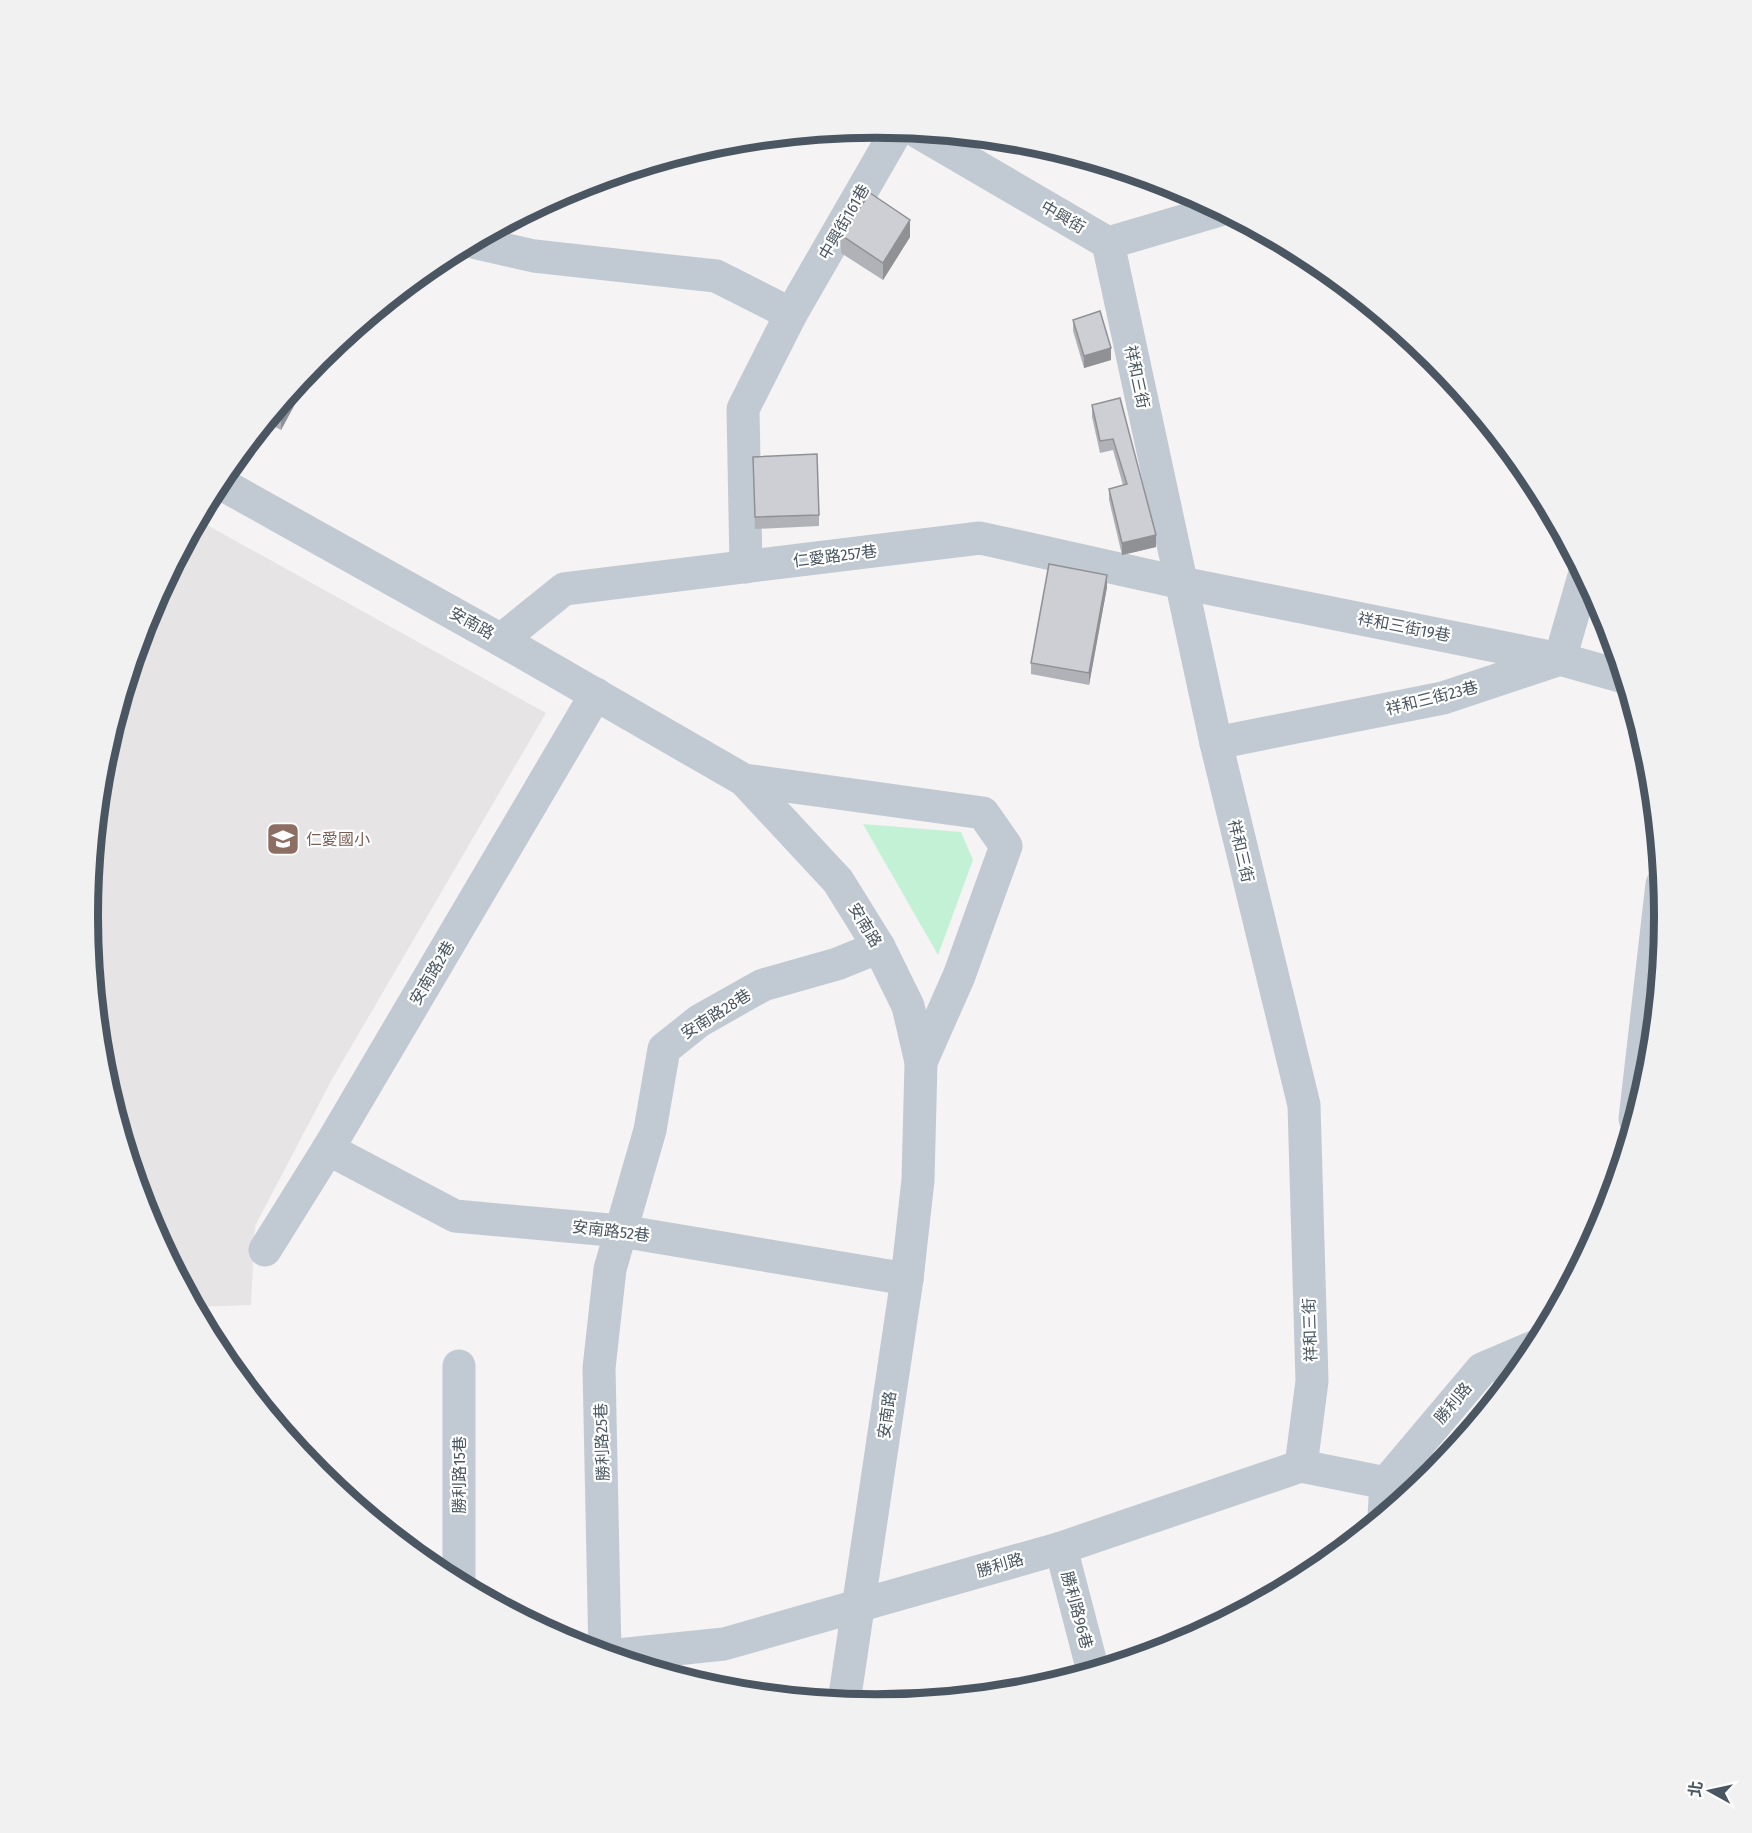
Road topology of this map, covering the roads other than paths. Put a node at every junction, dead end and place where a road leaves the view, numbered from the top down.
1 (892, 139) edge
2 (933, 141) edge
3 (1209, 213) edge
4 (1108, 243) junction
5 (483, 244) edge
6 (791, 314) junction
7 (227, 487) edge
8 (746, 567) junction
9 (1182, 583) junction
10 (1581, 587) edge
11 (501, 640) junction
12 (1560, 659) junction
13 (1616, 675) edge
14 (596, 694) junction
15 (1216, 743) junction
16 (744, 780) junction
17 (879, 946) junction
18 (1653, 961) edge
19 (1643, 1049) edge
20 (921, 1062) junction
21 (328, 1149) junction
22 (621, 1231) junction
23 (265, 1250) dead end
24 (907, 1279) junction
25 (1520, 1354) edge
26 (459, 1365) dead end
27 (1301, 1466) junction
28 (1418, 1475) edge
29 (1386, 1483) junction
30 (1385, 1506) edge
31 (1061, 1548) junction
32 (459, 1574) edge
33 (859, 1605) junction
34 (607, 1647) edge
35 (624, 1653) edge
36 (1091, 1664) edge
37 (845, 1694) edge

1 - 6 street, 中興街161巷
2 - 4 street, 中興街
3 - 4 street
4 - 9 street, 祥和三街
5 - 6 street
6 - 8 street, 中興街161巷
7 - 11 street, 安南路
8 - 9 street, 仁愛路257巷
8 - 11 street, 仁愛路257巷
9 - 12 street, 祥和三街19巷
9 - 15 street, 祥和三街
10 - 12 street
11 - 14 street, 安南路
12 - 13 street, 祥和三街19巷
12 - 15 street, 祥和三街23巷
14 - 16 street, 安南路
14 - 21 street, 安南路2巷
15 - 27 street, 祥和三街
16 - 17 street, 安南路
16 - 20 street
17 - 20 street, 安南路
17 - 22 street, 安南路28巷
18 - 19 street
20 - 24 street, 安南路
21 - 22 street, 安南路52巷
21 - 23 street, 安南路2巷
22 - 24 street, 安南路52巷
22 - 34 street, 勝利路25巷
24 - 33 street, 安南路
25 - 29 street, 勝利路
26 - 32 street, 勝利路15巷
27 - 29 street
27 - 31 street, 勝利路
28 - 29 street
29 - 30 street
31 - 33 street, 勝利路
31 - 36 street, 勝利路96巷
33 - 35 street, 勝利路
33 - 37 street, 安南路

